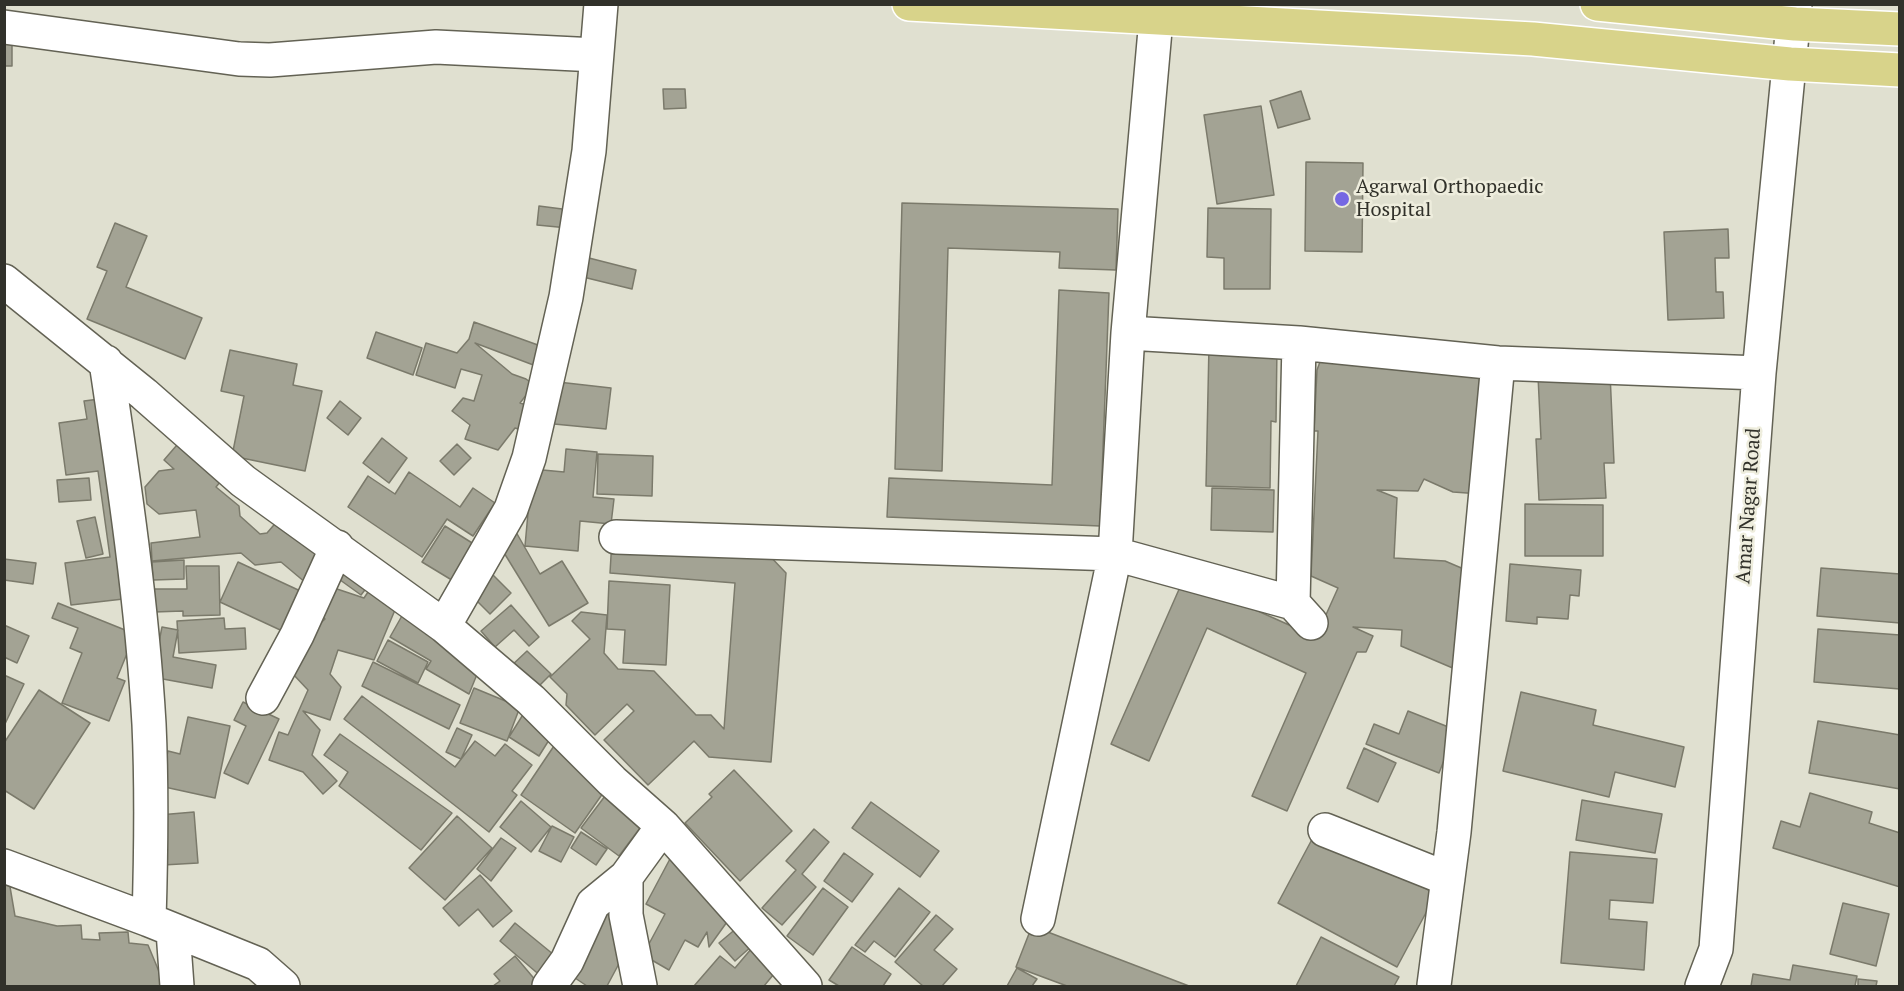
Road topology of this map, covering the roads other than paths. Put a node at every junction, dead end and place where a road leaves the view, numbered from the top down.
1 (909, 4) edge
2 (1597, 4) edge
3 (1795, 14) edge
4 (1156, 19) junction
5 (4, 27) edge
6 (598, 28) edge
7 (1899, 29) edge
8 (1790, 64) junction
9 (1899, 70) edge
10 (4, 280) edge
11 (1128, 333) junction
12 (1299, 343) junction
13 (106, 362) junction
14 (1498, 363) junction
15 (1759, 373) junction
16 (616, 537) dead end
17 (337, 547) junction
18 (1115, 554) junction
19 (444, 626) junction
20 (263, 698) dead end
21 (663, 826) junction
22 (1325, 830) dead end
23 (4, 866) edge
24 (627, 877) junction
25 (1448, 879) junction
26 (1038, 919) dead end
27 (161, 925) junction
28 (1438, 986) edge
29 (177, 987) edge
30 (283, 987) edge
31 (549, 987) edge
32 (640, 987) edge
33 (805, 987) edge
34 (1702, 987) edge

1 - 4 main road
2 - 3 main road
3 - 7 main road
3 - 8 street, Amar Nagar Road
4 - 8 main road
4 - 11 street
5 - 6 street
6 - 19 street
8 - 9 main road
8 - 15 street, Amar Nagar Road
10 - 13 street
11 - 12 street
11 - 18 street
12 - 14 street
12 - 18 street
13 - 17 street
13 - 27 street
14 - 15 street
14 - 25 street
15 - 34 street, Amar Nagar Road
16 - 18 street
17 - 19 street
17 - 20 street
18 - 26 street
19 - 21 street
21 - 24 street
21 - 33 street
22 - 25 street
23 - 27 street
24 - 31 street
24 - 32 street
25 - 28 street
27 - 29 street
27 - 30 street

